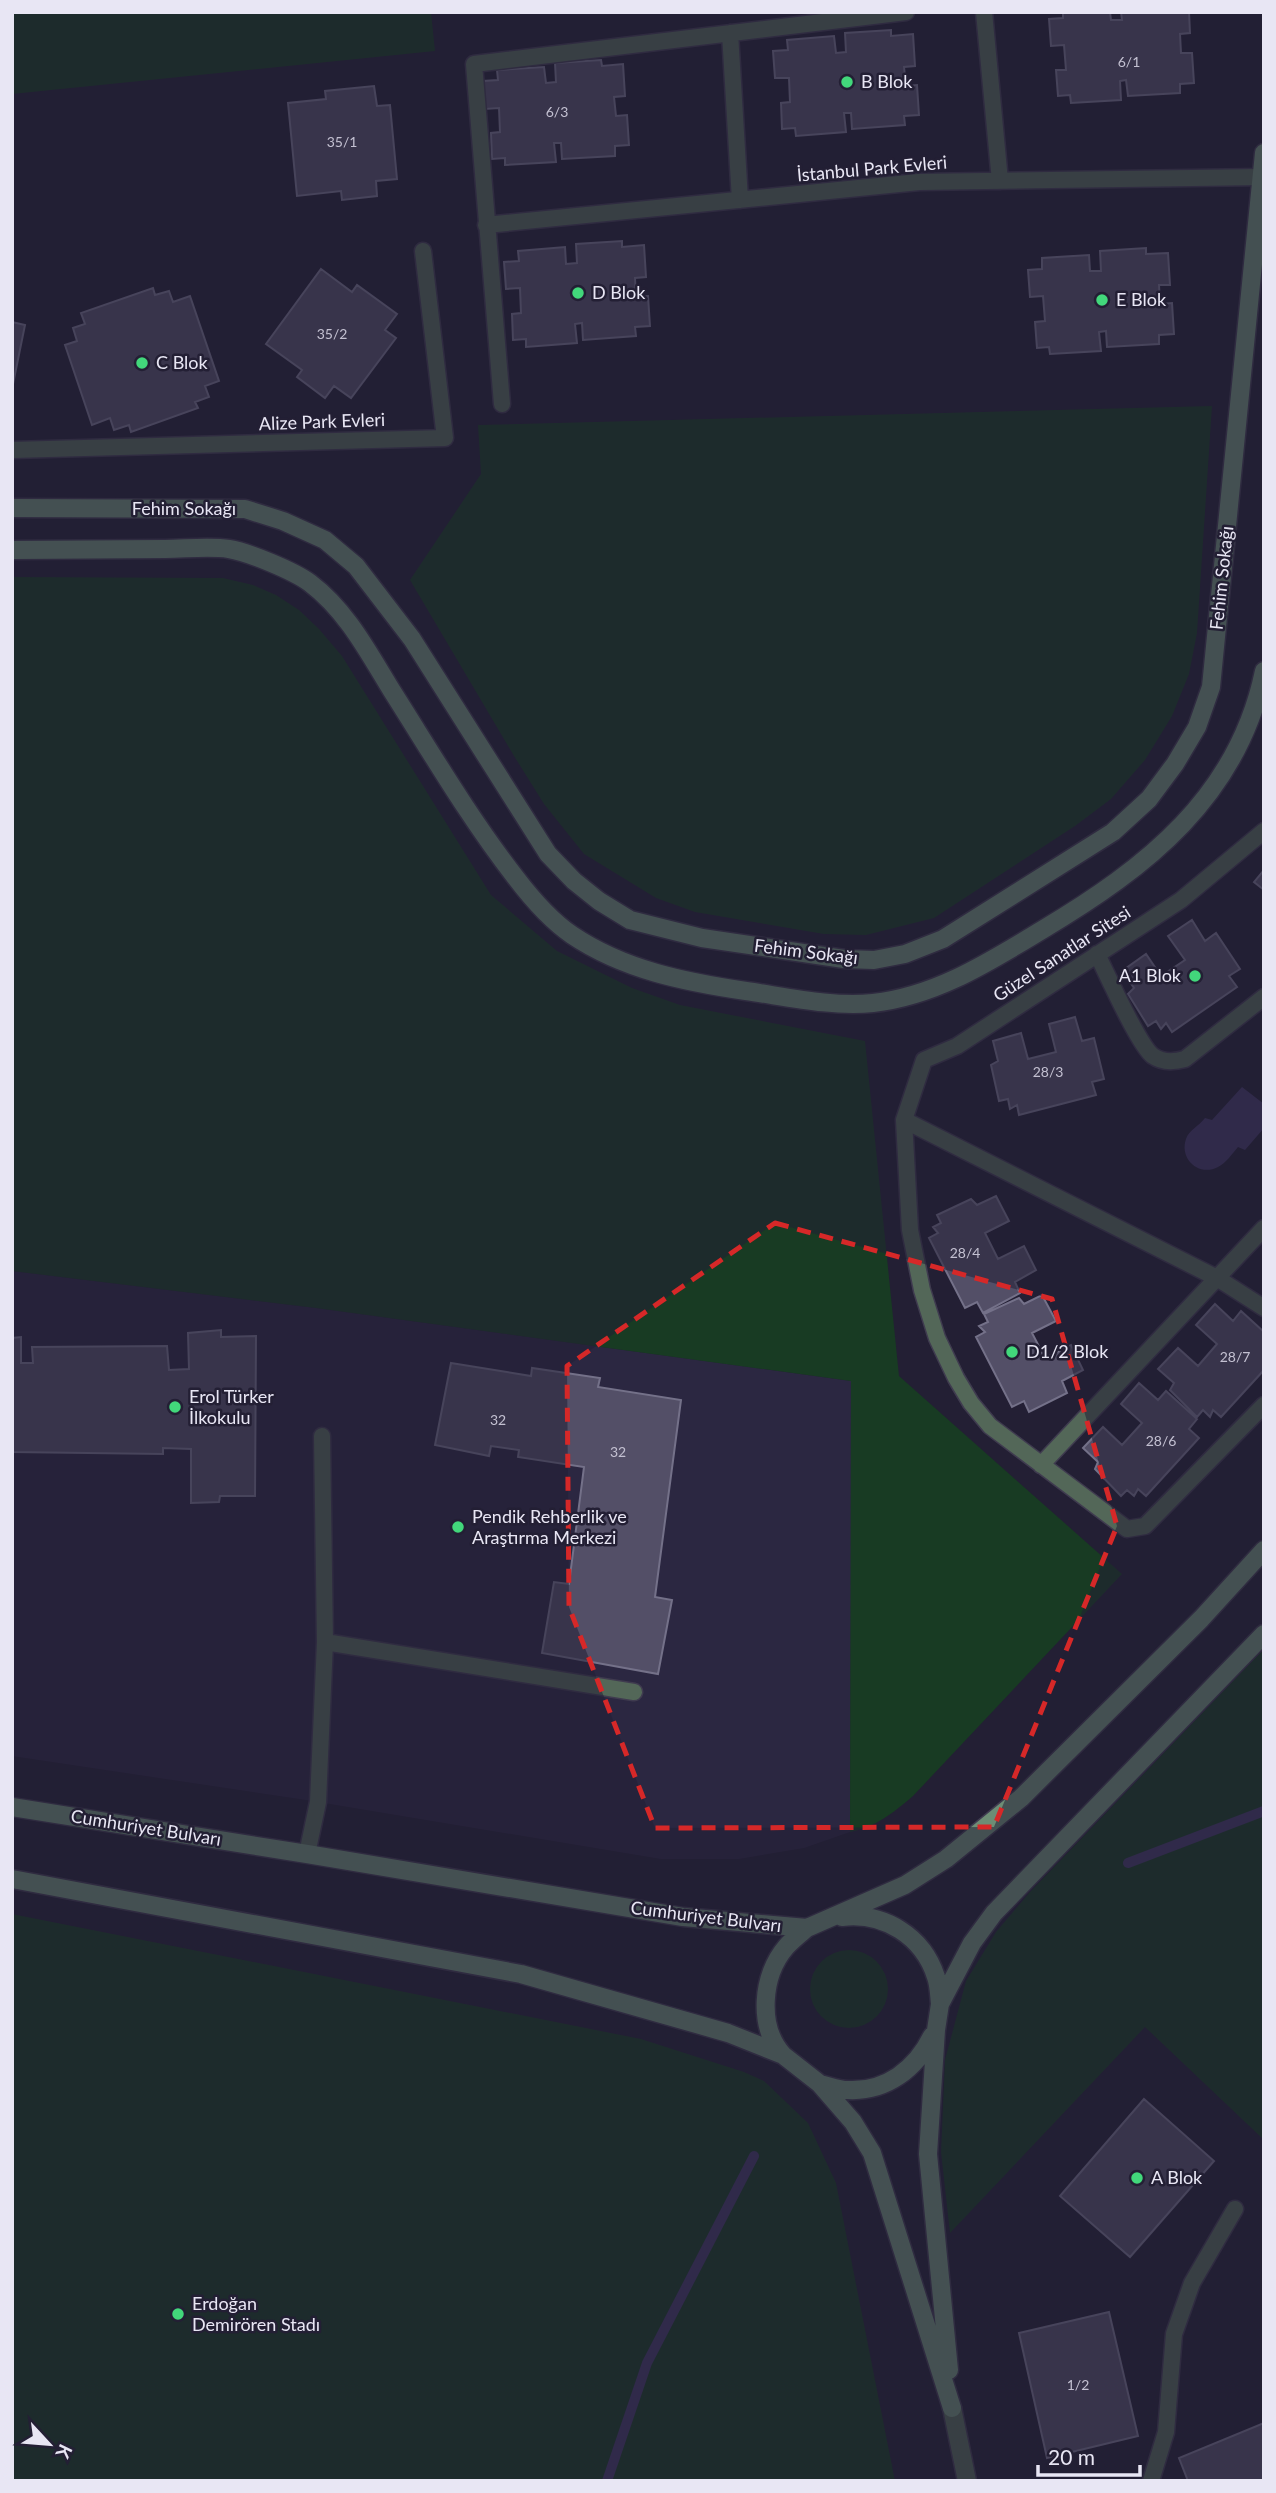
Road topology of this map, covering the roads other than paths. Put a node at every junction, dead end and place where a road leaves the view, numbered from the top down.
1 (906, 12) edge
2 (984, 12) edge
3 (730, 33) junction
4 (1264, 153) edge
5 (1263, 177) edge
6 (1000, 181) junction
7 (740, 200) junction
8 (486, 225) junction
9 (423, 251) dead end
10 (502, 404) dead end
11 (12, 450) edge
12 (12, 508) edge
13 (12, 550) edge
14 (1264, 671) edge
15 (1264, 831) edge
16 (1097, 954) junction
17 (1264, 997) edge
18 (904, 1120) junction
19 (1264, 1228) edge
20 (1217, 1278) junction
21 (1264, 1308) edge
22 (1264, 1405) edge
23 (323, 1436) dead end
24 (1041, 1465) junction
25 (1264, 1549) edge
26 (1264, 1634) edge
27 (325, 1642) junction
28 (634, 1692) dead end
29 (12, 1807) edge
30 (307, 1854) junction
31 (12, 1879) edge
32 (832, 1918) junction
33 (807, 1928) junction
34 (940, 2004) junction
35 (936, 2030) junction
36 (783, 2054) junction
37 (820, 2084) junction
38 (1235, 2209) dead end
39 (952, 2408) junction
40 (967, 2481) edge
41 (1151, 2481) edge

1 - 3 lane
2 - 6 lane
3 - 7 lane
3 - 8 lane
4 - 5 street, Fehim Sokağı
5 - 6 lane, İstanbul Park Evleri
5 - 12 street, Fehim Sokağı
6 - 7 lane, İstanbul Park Evleri
7 - 8 lane, İstanbul Park Evleri
8 - 10 lane
9 - 11 lane, Alize Park Evleri
13 - 14 street
15 - 16 lane, Güzel Sanatlar Sitesi
16 - 17 lane
16 - 18 lane, Güzel Sanatlar Sitesi
18 - 20 lane
18 - 24 lane, Güzel Sanatlar Sitesi
19 - 20 lane
20 - 21 lane
20 - 24 lane
22 - 24 lane, Güzel Sanatlar Sitesi
23 - 27 lane
25 - 32 street, Cumhuriyet Bulvarı
26 - 34 street
27 - 28 lane
27 - 30 lane
29 - 30 street, Cumhuriyet Bulvarı
30 - 33 street, Cumhuriyet Bulvarı
31 - 36 street
32 - 33 street, Cumhuriyet Bulvarı
32 - 34 street
33 - 36 street
34 - 35 street
35 - 37 street
35 - 39 street
36 - 37 street
37 - 39 street
38 - 41 lane
39 - 40 street

